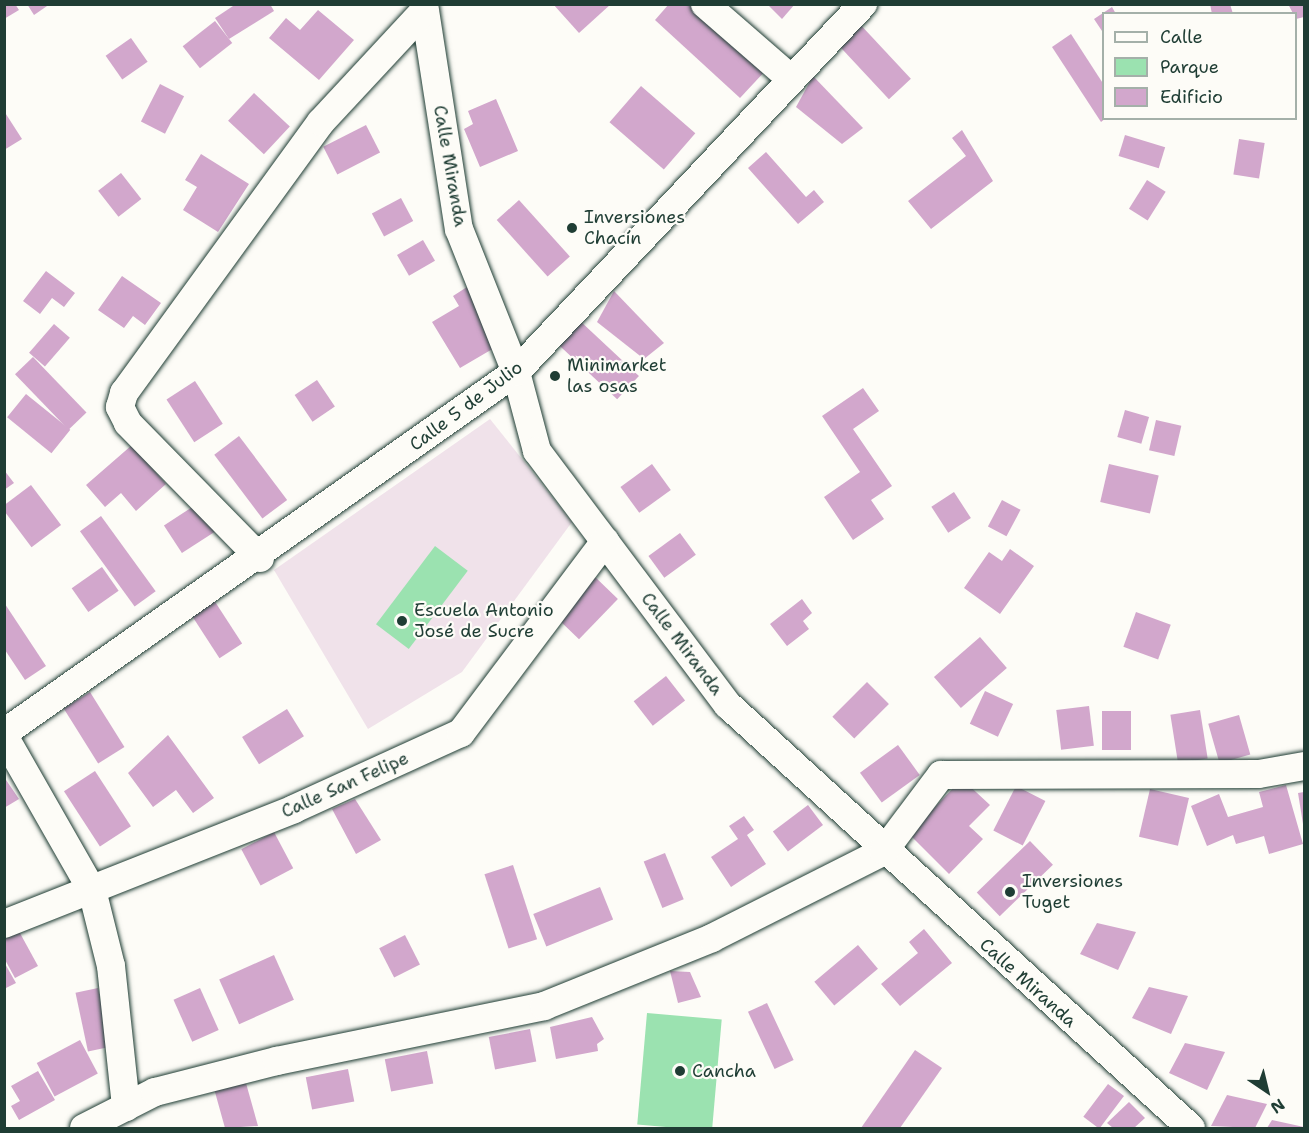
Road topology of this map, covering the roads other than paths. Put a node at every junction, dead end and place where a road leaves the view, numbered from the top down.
1 (705, 4) edge
2 (864, 4) edge
3 (424, 8) edge
4 (789, 78) junction
5 (516, 372) junction
6 (605, 541) junction
7 (260, 558) junction
8 (4, 735) edge
9 (1305, 766) edge
10 (884, 851) junction
11 (92, 890) junction
12 (4, 924) edge
13 (126, 1107) junction
14 (84, 1128) edge
15 (1191, 1128) edge

1 - 4 street
2 - 4 street, Calle 5 de Julio
3 - 5 street, Calle Miranda
3 - 7 street
4 - 5 street, Calle 5 de Julio
5 - 6 street, Calle Miranda
5 - 7 street, Calle 5 de Julio
6 - 10 street, Calle Miranda
6 - 11 street, Calle San Felipe
7 - 8 street, Calle 5 de Julio
8 - 11 street
9 - 10 street
10 - 13 street
10 - 15 street, Calle Miranda
11 - 12 street, Calle San Felipe
11 - 13 street
13 - 14 street

